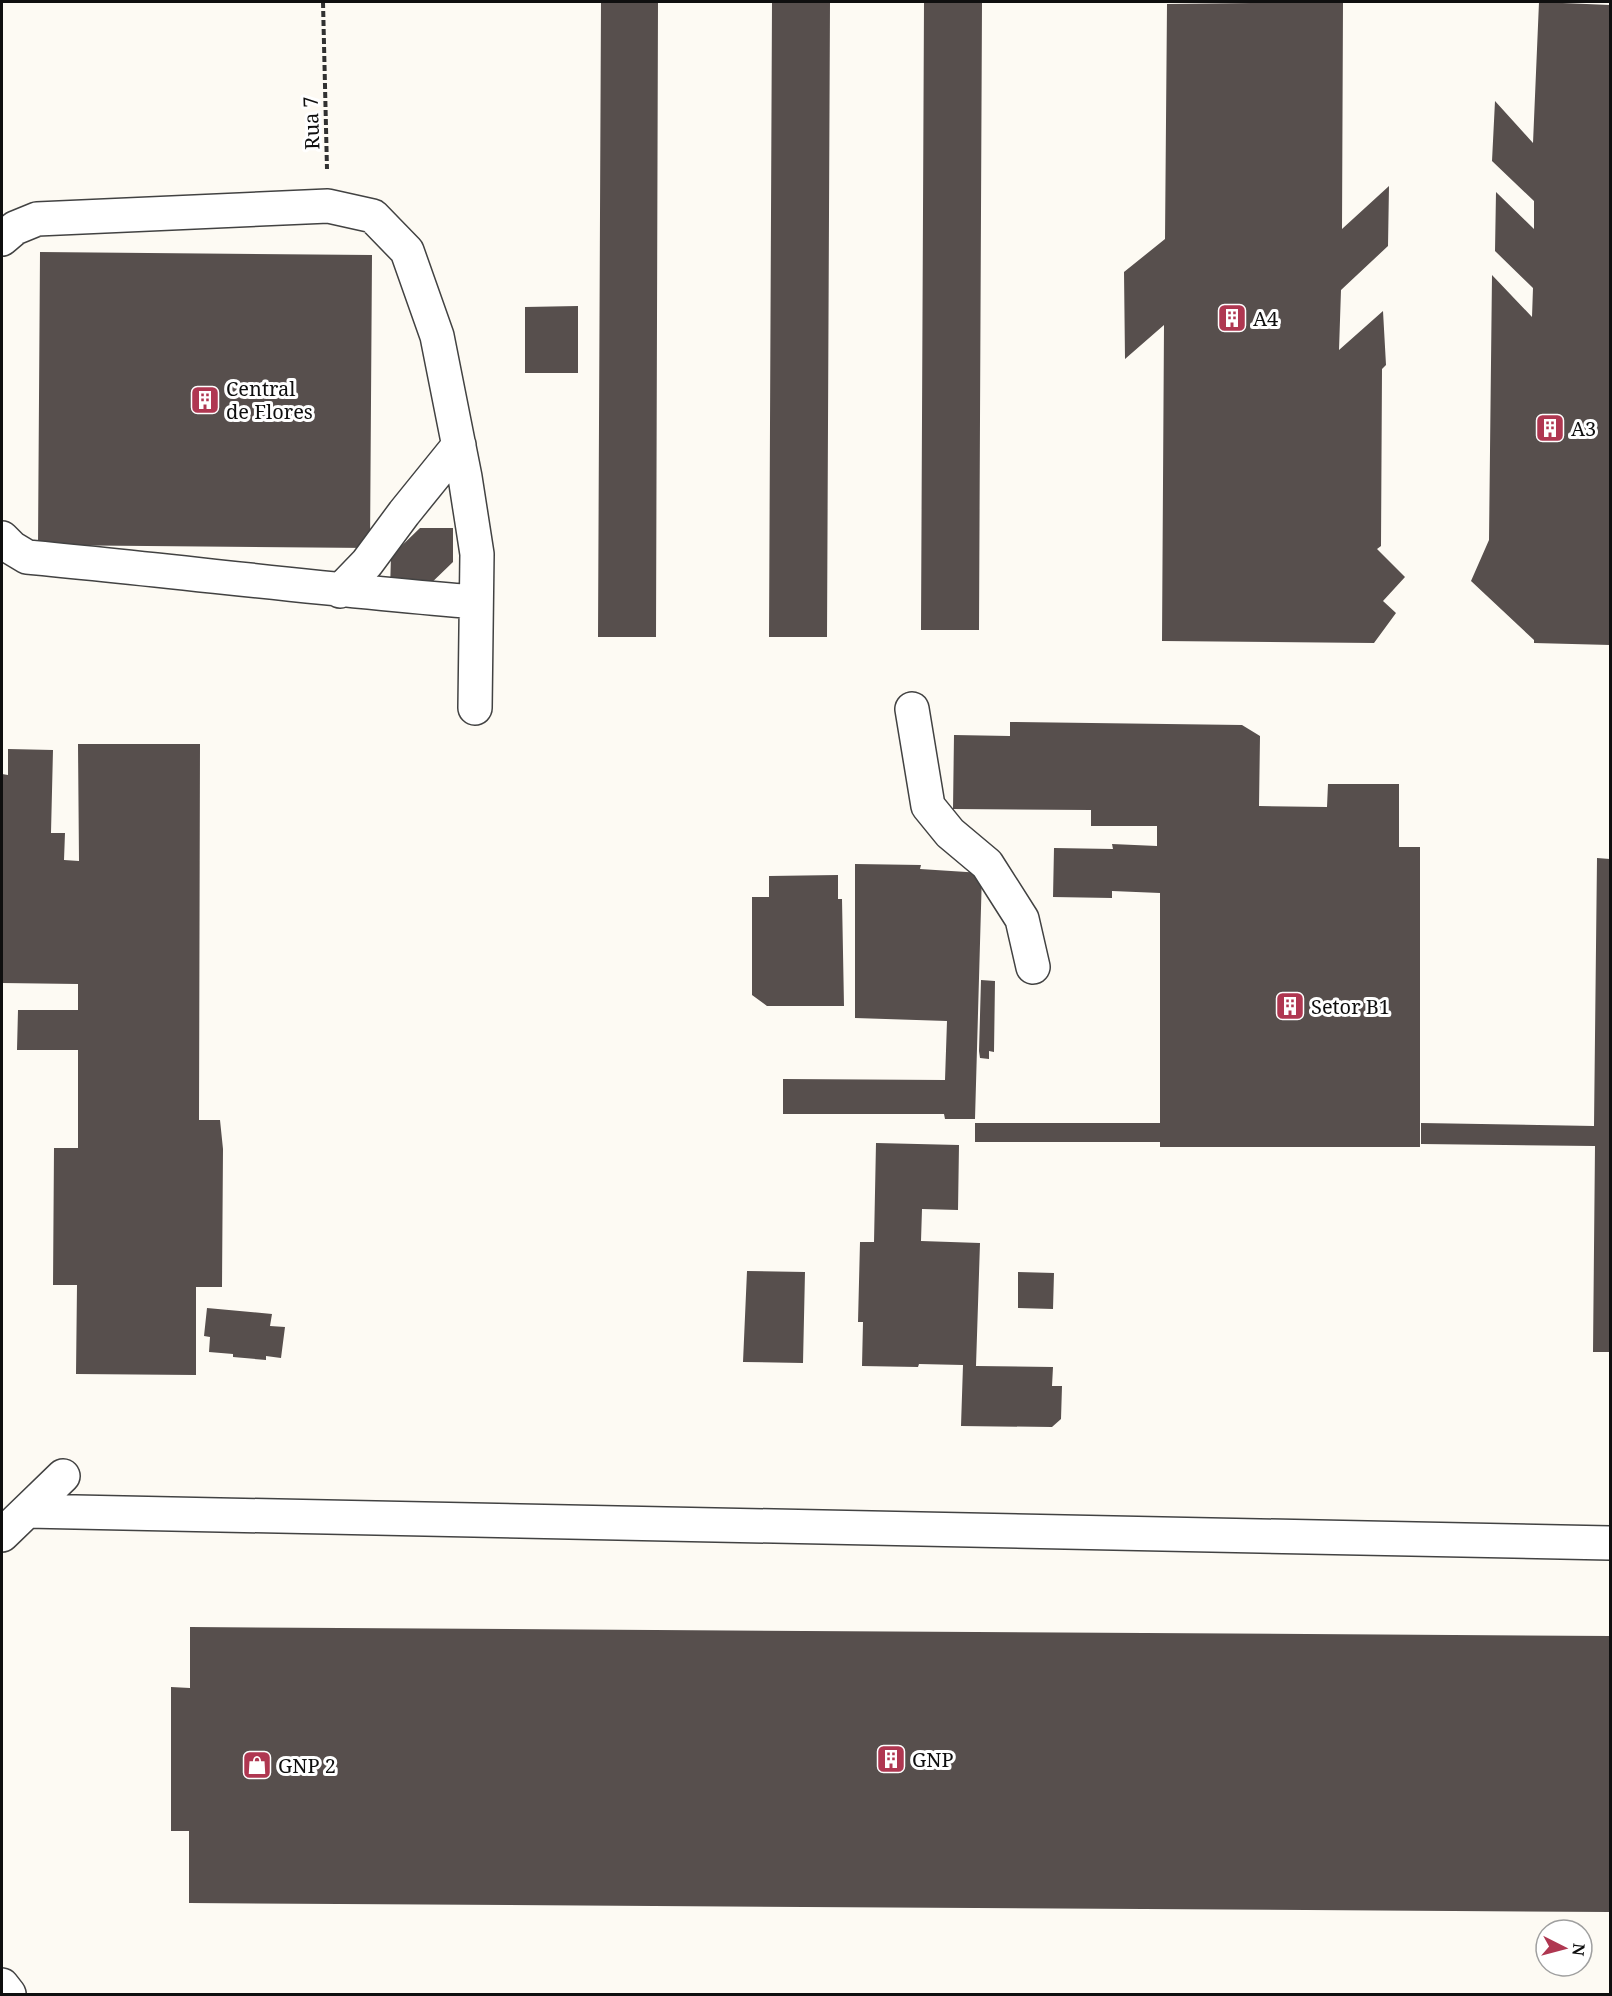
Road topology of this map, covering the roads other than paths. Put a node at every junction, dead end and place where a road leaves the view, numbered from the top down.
1 (2, 239) edge
2 (459, 445) junction
3 (2, 538) edge
4 (340, 591) junction
5 (476, 602) junction
6 (475, 708) dead end
7 (912, 709) dead end
8 (1033, 968) dead end
9 (63, 1476) dead end
10 (27, 1511) junction
11 (2, 1535) edge
12 (1611, 1543) edge
13 (2, 1986) edge
14 (9, 1995) edge

1 - 2 lane
2 - 4 lane
2 - 5 lane
3 - 4 lane
4 - 5 lane
5 - 6 lane
7 - 8 lane
9 - 10 lane
10 - 11 lane
10 - 12 lane
13 - 14 lane

